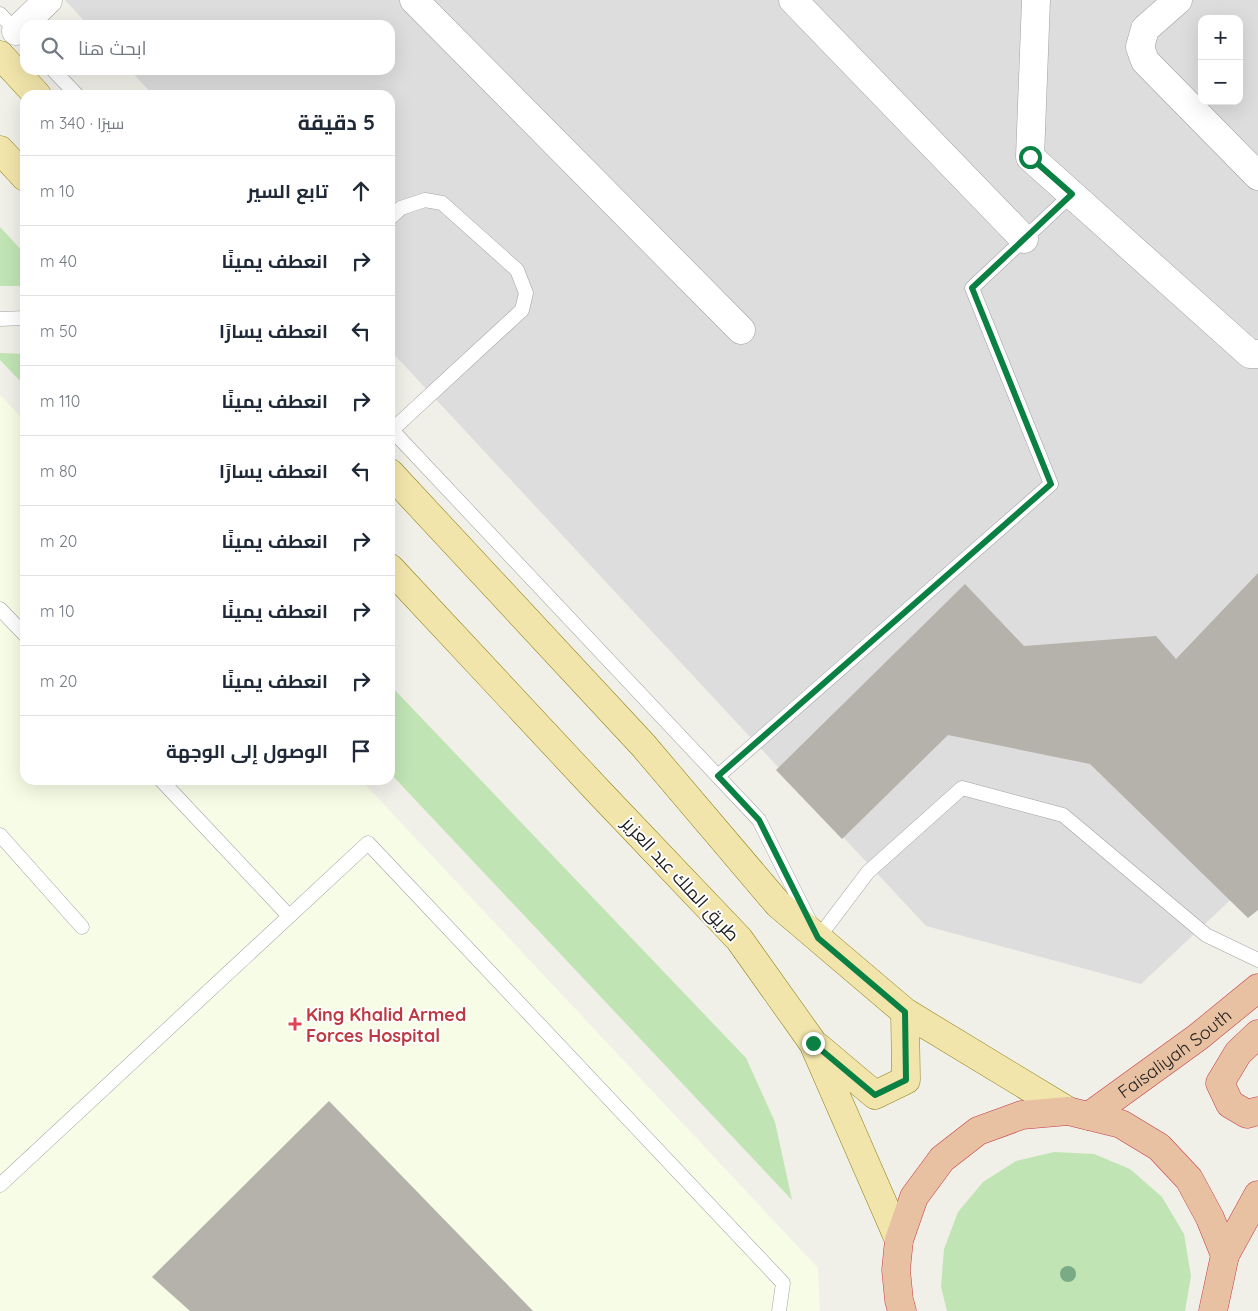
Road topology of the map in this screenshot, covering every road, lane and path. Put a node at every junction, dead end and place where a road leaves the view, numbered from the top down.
1 (48, 0) edge
2 (414, 0) edge
3 (793, 0) edge
4 (1036, 0) edge
5 (1178, 0) edge
6 (24, 20) edge
7 (0, 55) edge
8 (58, 75) edge
9 (32, 90) edge
10 (72, 90) edge
11 (0, 150) edge
12 (20, 172) edge
13 (1258, 176) edge
14 (1072, 194) junction
15 (395, 213) edge
16 (1024, 239) junction
17 (0, 318) edge
18 (20, 318) edge
19 (742, 330) dead end
20 (1258, 354) edge
21 (395, 425) edge
22 (395, 433) edge
23 (395, 478) edge
24 (395, 573) edge
25 (0, 609) edge
26 (20, 630) edge
27 (718, 776) junction
28 (166, 785) edge
29 (0, 835) edge
30 (289, 916) junction
31 (82, 927) dead end
32 (818, 938) junction
33 (1258, 960) edge
34 (1258, 988) edge
35 (905, 1012) junction
36 (1258, 1034) edge
37 (813, 1043) junction
38 (1258, 1111) edge
39 (1078, 1114) junction
40 (0, 1185) edge
41 (1258, 1195) edge
42 (899, 1240) junction
43 (1225, 1255) junction
44 (1219, 1303) edge
45 (779, 1311) edge
46 (902, 1311) edge

1 - 6 street
2 - 19 street
3 - 16 street
4 - 14 street
5 - 13 street
7 - 9 main road
8 - 10 lane
11 - 12 main road
14 - 16 lane
14 - 20 street
15 - 21 lane
16 - 27 lane
17 - 18 lane
22 - 27 lane
23 - 32 main road
24 - 37 main road, طريق الملك عبد العزيز
25 - 26 lane
27 - 32 lane
28 - 30 lane
29 - 31 lane
30 - 40 lane
30 - 45 lane
32 - 33 lane
32 - 35 main road
34 - 39 highway, Faisaliyah South
35 - 37 main road
35 - 39 main road
36 - 38 highway
37 - 42 main road, طريق الملك عبد العزيز
39 - 42 highway
39 - 43 highway
41 - 43 highway
42 - 46 highway
43 - 44 highway

